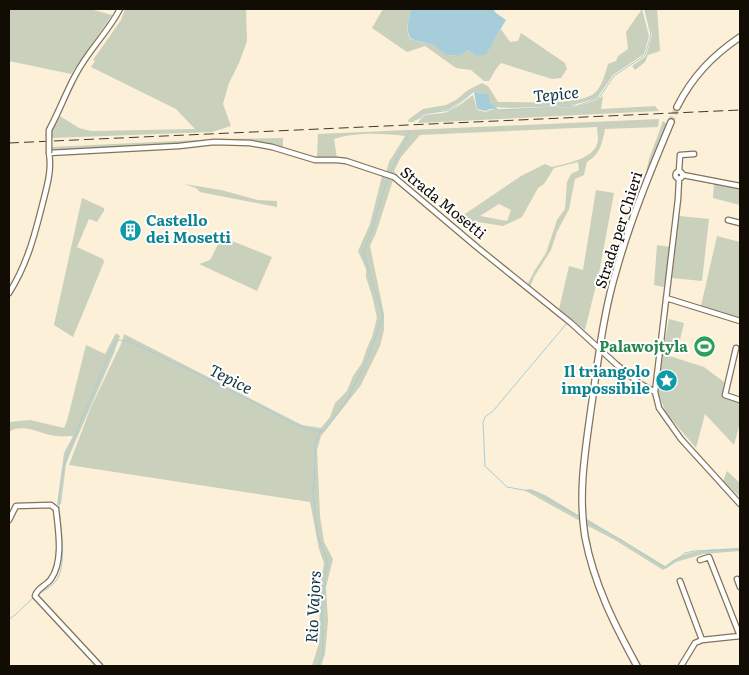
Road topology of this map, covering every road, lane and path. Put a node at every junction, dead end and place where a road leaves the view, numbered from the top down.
1 (120, 9) edge
2 (740, 37) edge
3 (677, 107) tunnel mouth
4 (671, 122) tunnel mouth
5 (49, 153) junction
6 (694, 154) dead end
7 (680, 175) junction
8 (740, 186) edge
9 (728, 220) dead end
10 (740, 223) edge
11 (9, 293) edge
12 (666, 298) junction
13 (740, 321) edge
14 (736, 348) dead end
15 (600, 350) junction
16 (655, 392) junction
17 (740, 400) edge
18 (740, 504) edge
19 (9, 520) edge
20 (700, 560) dead end
21 (737, 579) dead end
22 (680, 580) dead end
23 (740, 587) edge
24 (740, 636) edge
25 (702, 640) junction
26 (100, 666) edge
27 (637, 666) edge
28 (680, 666) edge

1 - 5 street, bridge
2 - 3 main road
4 - 15 main road, Strada per Chieri
5 - 11 street
5 - 15 street, Strada Mosetti
6 - 7 street
7 - 8 street
7 - 12 street
9 - 10 street
12 - 13 street
12 - 16 street
14 - 17 street
15 - 16 street, Strada Mosetti
15 - 27 main road, Strada per Chieri
16 - 18 street
19 - 26 street
20 - 24 street
21 - 23 street
22 - 25 street
24 - 25 street
25 - 28 street

